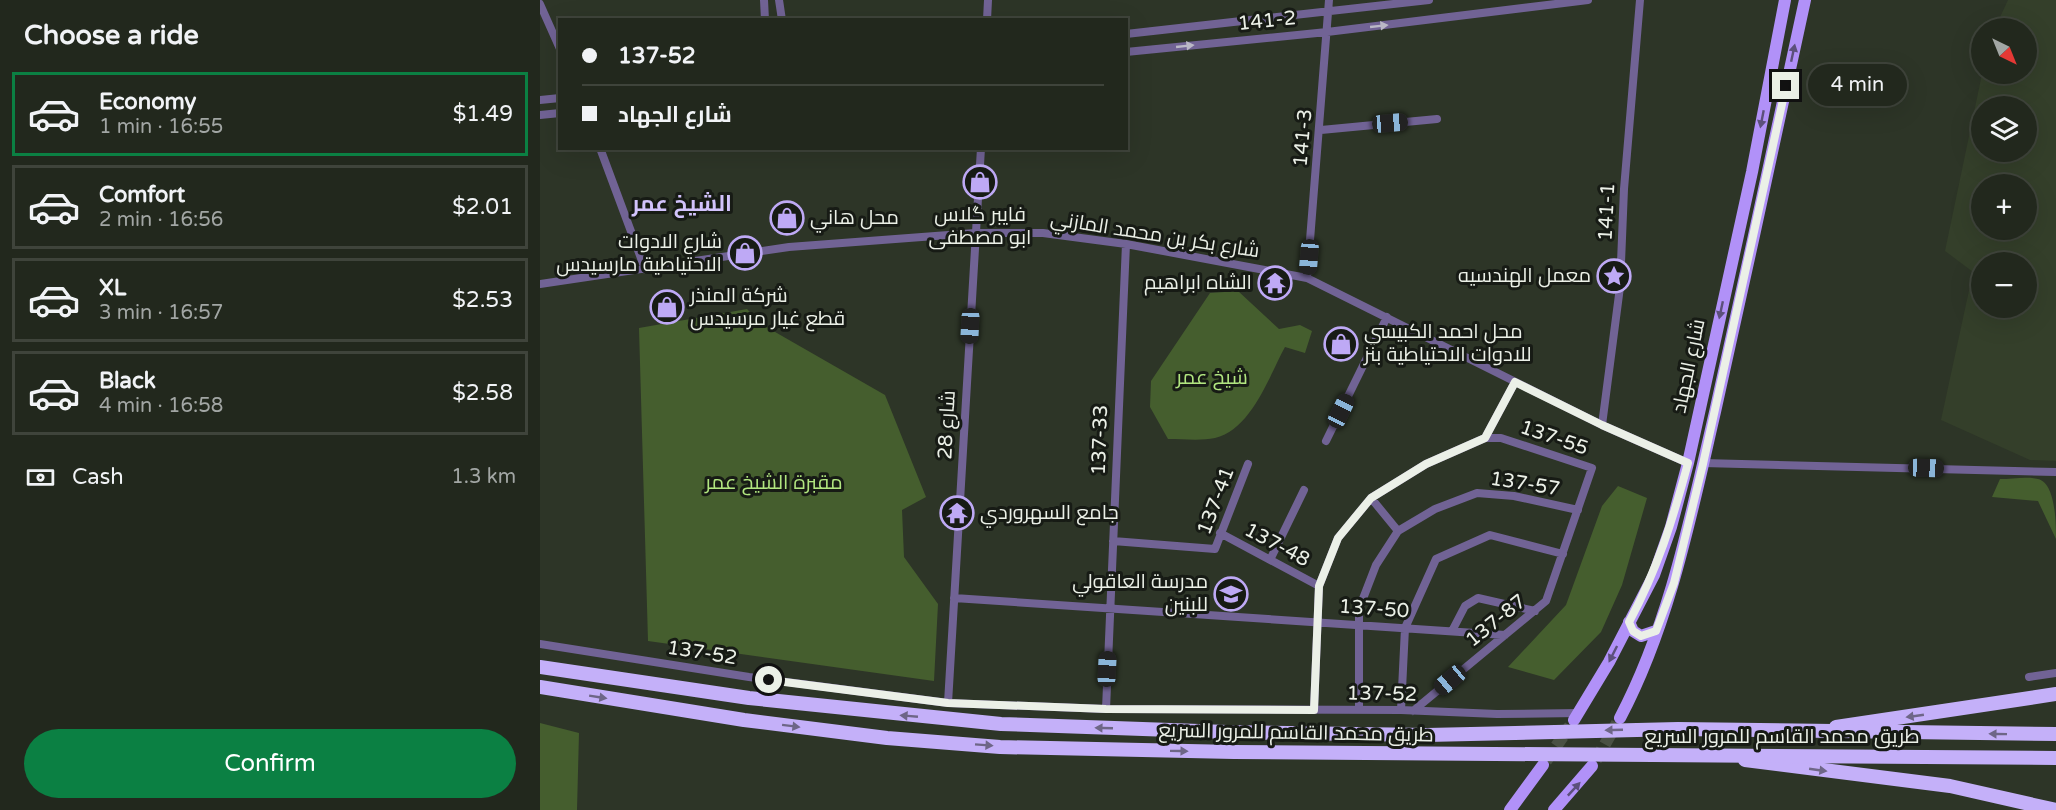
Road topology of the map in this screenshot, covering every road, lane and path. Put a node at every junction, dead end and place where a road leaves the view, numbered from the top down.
1 (764, 0) edge
2 (779, 0) edge
3 (988, 0) edge
4 (1329, 0) edge
5 (1429, 0) edge
6 (1588, 0) edge
7 (1640, 0) edge
8 (1785, 0) edge
9 (1805, 0) edge
10 (540, 4) edge
11 (1328, 10) junction
12 (765, 18) edge
13 (782, 18) edge
14 (987, 18) edge
15 (1327, 32) junction
16 (1128, 34) edge
17 (558, 44) edge
18 (1128, 52) edge
19 (558, 98) edge
20 (540, 100) edge
21 (558, 113) edge
22 (540, 115) edge
23 (1437, 119) dead end
24 (1321, 130) junction
25 (601, 150) edge
26 (981, 150) edge
27 (1752, 172) junction
28 (1767, 172) junction
29 (975, 233) junction
30 (1126, 244) junction
31 (645, 269) junction
32 (1307, 278) junction
33 (540, 284) edge
34 (1387, 317) junction
35 (1515, 382) junction
36 (1602, 425) junction
37 (1485, 438) junction
38 (1326, 441) dead end
39 (1688, 463) junction
40 (1248, 464) dead end
41 (1703, 464) junction
42 (1592, 468) joint
43 (2056, 472) edge
44 (1304, 490) dead end
45 (1371, 498) junction
46 (1578, 510) junction
47 (1398, 531) junction
48 (1220, 533) junction
49 (1113, 541) junction
50 (1563, 554) junction
51 (1270, 560) junction
52 (1319, 586) junction
53 (954, 597) junction
54 (1110, 608) junction
55 (1535, 611) junction
56 (1317, 622) junction
57 (1629, 622) junction
58 (1358, 624) junction
59 (1405, 628) junction
60 (1452, 631) junction
61 (1656, 631) junction
62 (1505, 634) junction
63 (540, 644) edge
64 (540, 667) edge
65 (2056, 673) edge
66 (2029, 677) dead end
67 (540, 687) edge
68 (2056, 694) edge
69 (948, 703) junction
70 (1106, 709) junction
71 (1314, 710) junction
72 (1359, 710) junction
73 (1401, 710) junction
74 (1413, 711) junction
75 (1576, 716) joint
76 (1620, 718) tunnel mouth
77 (1802, 731) junction
78 (2056, 735) edge
79 (1719, 757) junction
80 (2056, 758) edge
81 (1543, 765) tunnel mouth
82 (1592, 766) tunnel mouth
83 (1509, 810) edge
84 (1554, 810) edge
85 (2056, 810) edge

1 - 12 street
2 - 13 street
3 - 14 street
4 - 11 street, 141-3
5 - 11 street, 141-2
15 -> 6 street, 141-2
7 - 36 street, 141-1
8 -> 27 main road, شارع الجهاد
28 -> 9 main road, شارع الجهاد
10 - 17 street
11 - 15 street, 141-3
11 - 16 street, 141-2
18 -> 15 street, 141-2
15 - 24 street, 141-3
19 - 20 street
21 - 22 street
23 - 24 street
24 - 32 street, 141-3
25 - 31 street
26 - 29 street, شارع 28
27 - 28 main road
27 -> 39 main road, شارع الجهاد
28 - 41 main road, شارع الجهاد
29 - 30 street, شارع بكر بن محمد المازني
29 - 31 street, شارع بكر بن محمد المازني
29 - 53 street, شارع 28
30 - 32 street, شارع بكر بن محمد المازني
30 - 49 street, 137-33
31 - 33 street, شارع بكر بن محمد المازني
32 - 34 street, شارع بكر بن محمد المازني
34 - 35 street, شارع بكر بن محمد المازني
34 - 38 street
35 - 36 street, شارع بكر بن محمد المازني
35 - 37 street
36 - 39 street, شارع بكر بن محمد المازني
37 - 42 street, 137-55
37 - 45 street
39 - 57 main road, شارع الجهاد
40 - 48 street, 137-41
41 - 43 street
41 - 61 main road, شارع الجهاد
42 - 46 street, 137-87
44 - 51 street
45 - 47 street
45 - 52 street
46 - 47 street, 137-57
46 - 50 street, 137-87
47 - 58 street, 137-57
48 - 49 street, 137-41
48 - 51 street, 137-48
49 - 54 street, 137-33
50 - 55 street, 137-87
50 - 59 street
51 - 52 street, 137-48
52 - 56 street
53 - 54 street, 137-50
53 - 69 street, شارع 28
54 - 56 street, 137-50
54 - 70 street, 137-33
55 - 60 street
55 - 62 street, 137-87
56 - 58 street, 137-50
56 - 71 street
57 - 61 main road
57 -> 75 main road, شارع الجهاد
58 - 59 street, 137-50
58 - 72 street, 137-57
59 - 60 street, 137-50
59 - 73 street
60 - 62 street, 137-50
61 - 76 main road, شارع الجهاد
62 - 74 street, 137-87
63 - 69 street, 137-52
77 -> 64 highway, طريق محمد القاسم للمرور السريع, bridge
65 - 66 street
67 -> 79 highway, طريق محمد القاسم للمرور السريع, bridge
68 -> 77 highway, bridge
69 - 70 street, 137-52
70 - 71 street, 137-52
71 - 72 street, 137-52
72 - 73 street, 137-52
73 - 74 street, 137-52
74 - 75 street, 137-52
78 -> 77 highway, طريق محمد القاسم للمرور السريع, bridge
79 - 80 highway, طريق محمد القاسم للمرور السريع, bridge
79 -> 85 highway, bridge
81 - 83 main road
84 -> 82 main road

